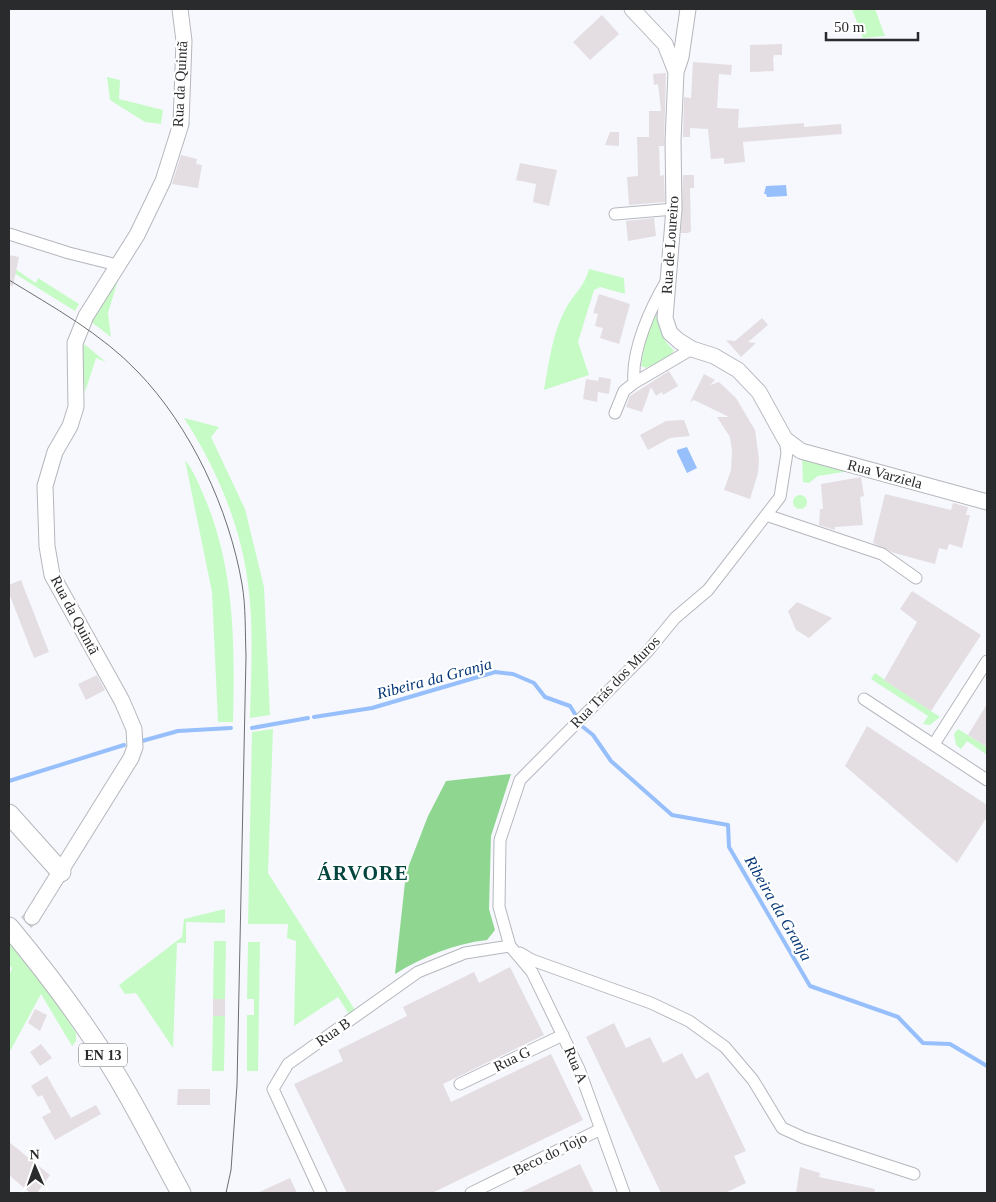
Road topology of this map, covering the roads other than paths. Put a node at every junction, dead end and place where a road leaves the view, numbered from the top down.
1 (180, 9) edge
2 (632, 9) edge
3 (688, 9) edge
4 (676, 72) junction
5 (674, 209) junction
6 (616, 214) dead end
7 (9, 234) edge
8 (117, 265) junction
9 (668, 278) junction
10 (692, 349) junction
11 (634, 382) junction
12 (615, 413) dead end
13 (785, 439) junction
14 (987, 502) edge
15 (766, 515) junction
16 (916, 578) dead end
17 (987, 661) edge
18 (864, 699) dead end
19 (934, 744) junction
20 (987, 780) edge
21 (9, 814) edge
22 (61, 872) junction
23 (32, 917) tunnel mouth
24 (9, 927) edge
25 (510, 946) junction
26 (563, 1034) junction
27 (460, 1084) dead end
28 (601, 1129) junction
29 (914, 1174) dead end
30 (181, 1193) edge
31 (321, 1193) edge
32 (471, 1193) edge
33 (624, 1193) edge

1 - 8 street, Rua da Quintã
2 - 4 street, Rua de Loureiro
3 - 4 street
4 - 5 street, Rua de Loureiro
5 - 6 street
5 - 9 street, Rua de Loureiro
7 - 8 street
8 - 22 street, Rua da Quintã
9 - 10 street, Rua de Loureiro
9 - 11 street
10 - 11 street
10 - 13 street, Rua de Loureiro
11 - 12 street
13 - 14 street, Rua Varziela
13 - 15 street, Rua Trás dos Muros
15 - 16 street
15 - 25 street, Rua Trás dos Muros
17 - 19 street
18 - 19 street
19 - 20 street
21 - 22 main road
22 - 23 street, Rua da Quintã
24 - 30 main road, EN 13
25 - 26 street, Rua A
25 - 29 street
25 - 31 street, Rua B
26 - 27 street, Rua G
26 - 28 street, Rua A
28 - 32 street, Beco do Tojo
28 - 33 street, Rua A

